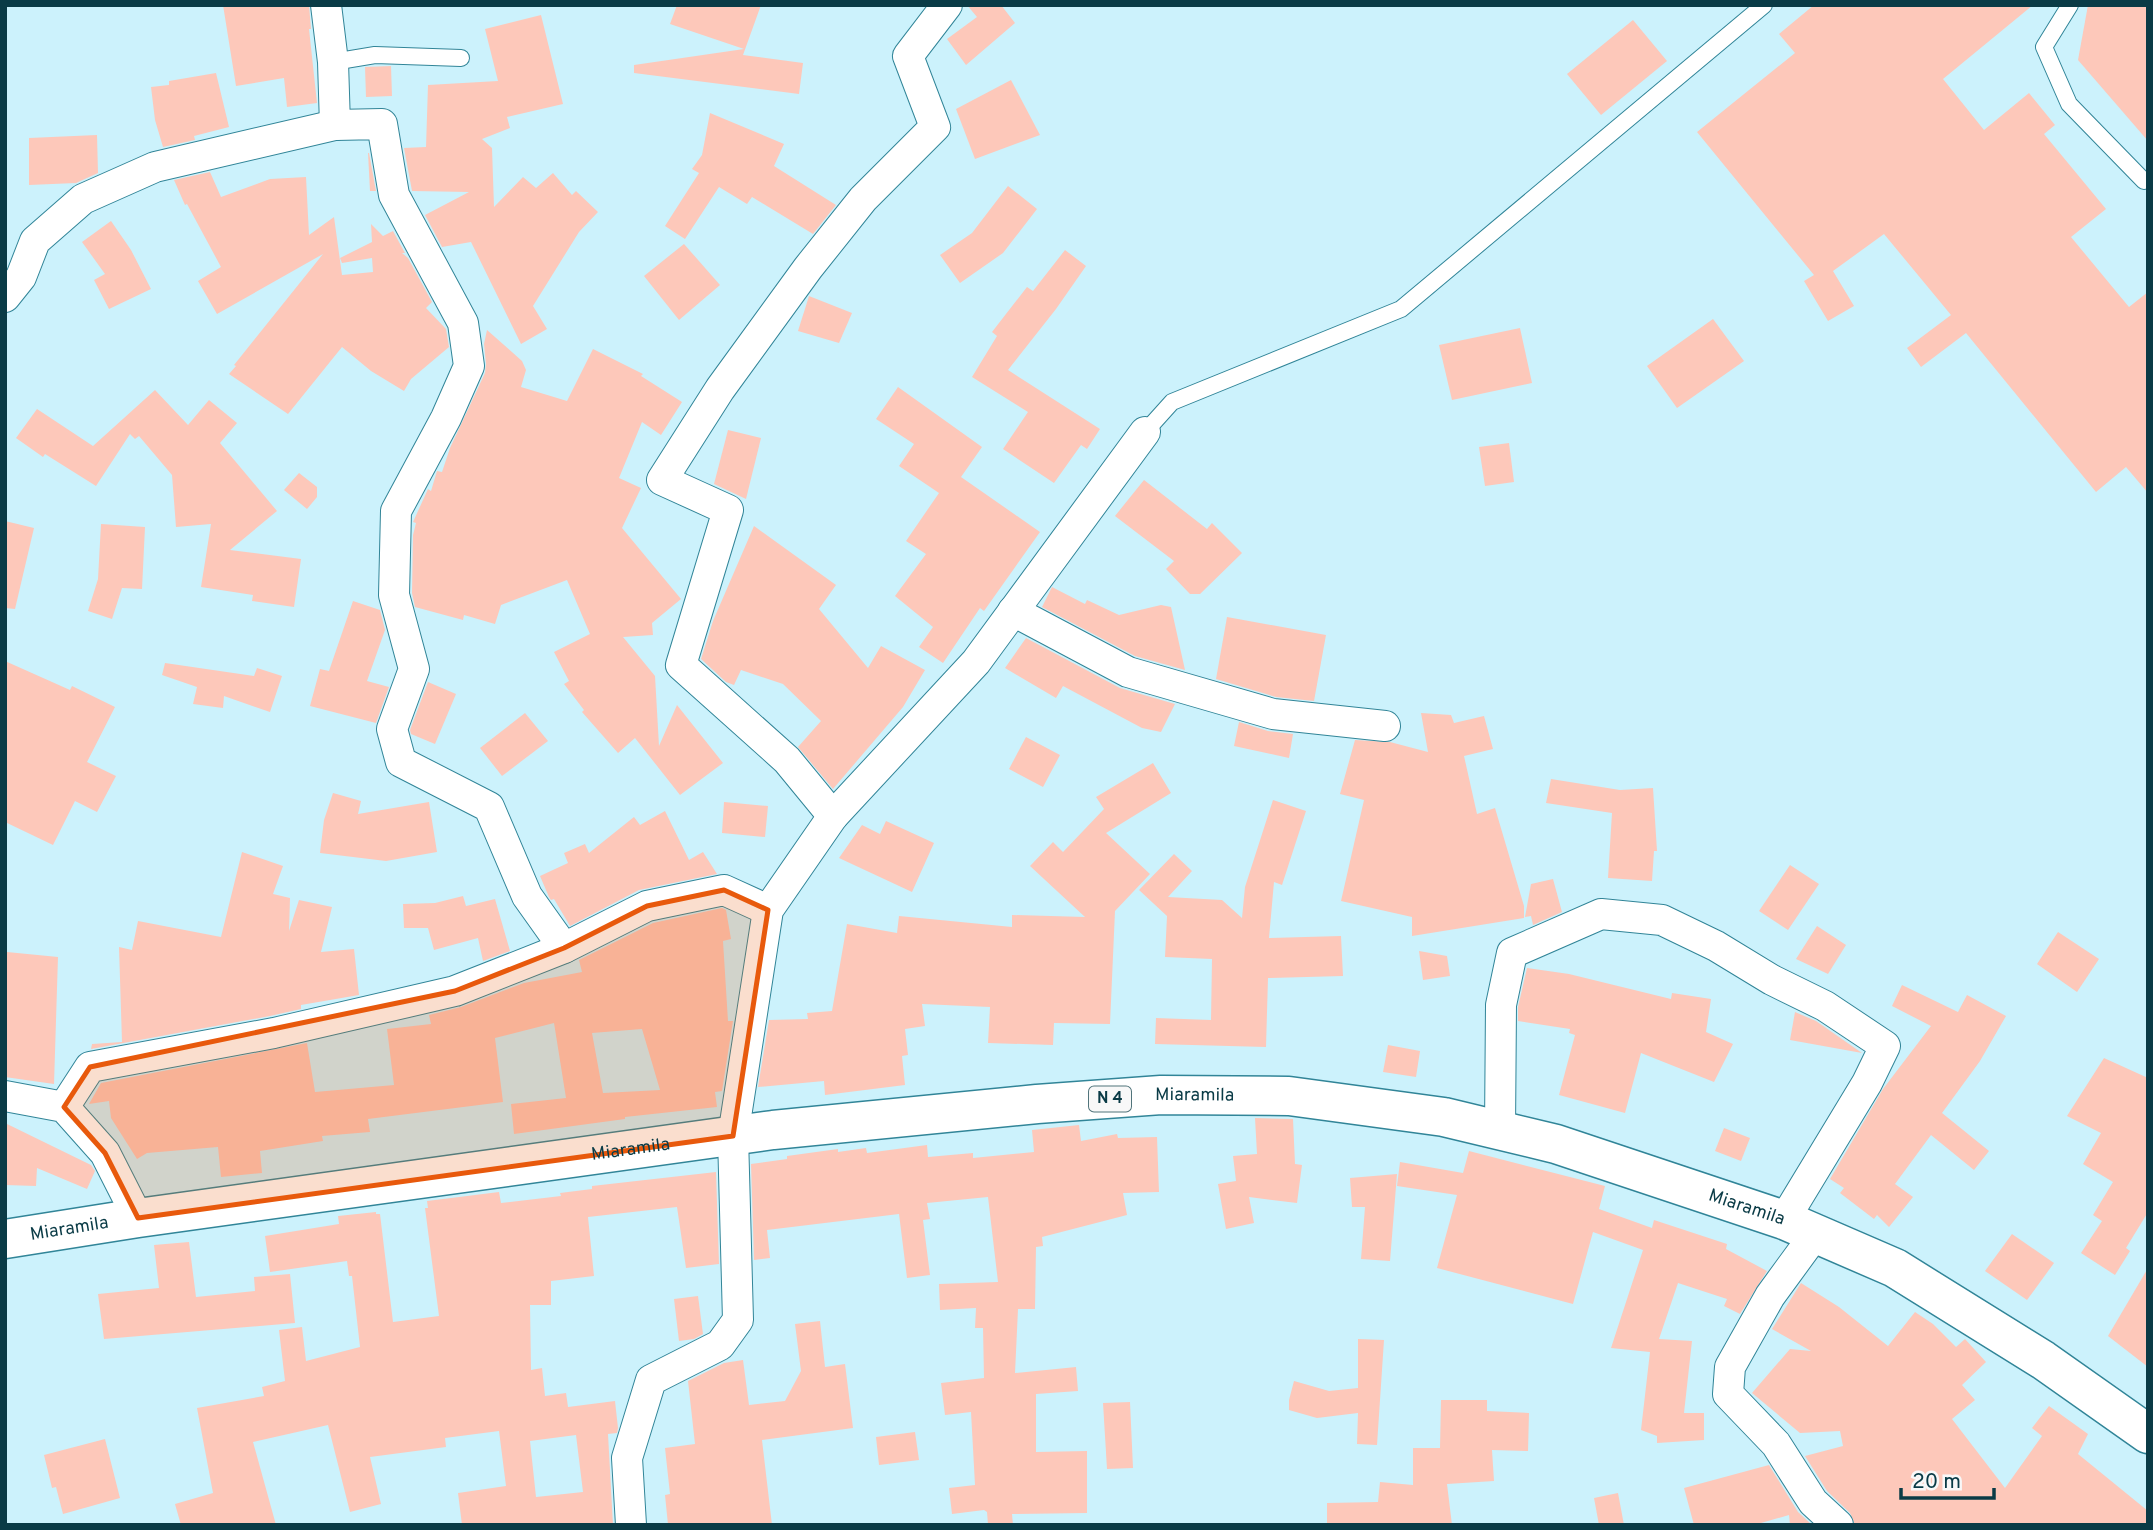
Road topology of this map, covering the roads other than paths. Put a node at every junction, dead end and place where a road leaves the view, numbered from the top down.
1 (327, 5) edge
2 (947, 5) edge
3 (1764, 5) edge
4 (2070, 5) edge
5 (461, 58) dead end
6 (333, 62) junction
7 (335, 125) junction
8 (2144, 181) dead end
9 (10, 279) edge
10 (1145, 432) joint
11 (1013, 611) junction
12 (1385, 726) dead end
13 (833, 816) junction
14 (768, 910) junction
15 (564, 948) junction
16 (5, 1096) edge
17 (64, 1107) junction
18 (1500, 1130) junction
19 (733, 1136) junction
20 (138, 1218) junction
21 (1800, 1227) junction
22 (5, 1239) edge
23 (2148, 1434) edge
24 (631, 1525) edge
25 (1838, 1525) edge

1 - 6 street
2 - 13 street
3 - 10 lane
4 - 8 lane
5 - 6 lane
6 - 7 street
7 - 9 street
7 - 15 street
10 - 11 street
11 - 12 street
11 - 13 street
13 - 14 street
14 - 15 street
14 - 19 street
15 - 17 street
16 - 17 street
17 - 20 street
18 - 19 main road, Miaramila / N 4
18 - 21 main road, Miaramila / N 4
18 - 21 street
19 - 20 main road, Miaramila / N 4
19 - 24 street
20 - 22 main road, Miaramila / N 4
21 - 23 main road, Miaramila / N 4
21 - 25 street

